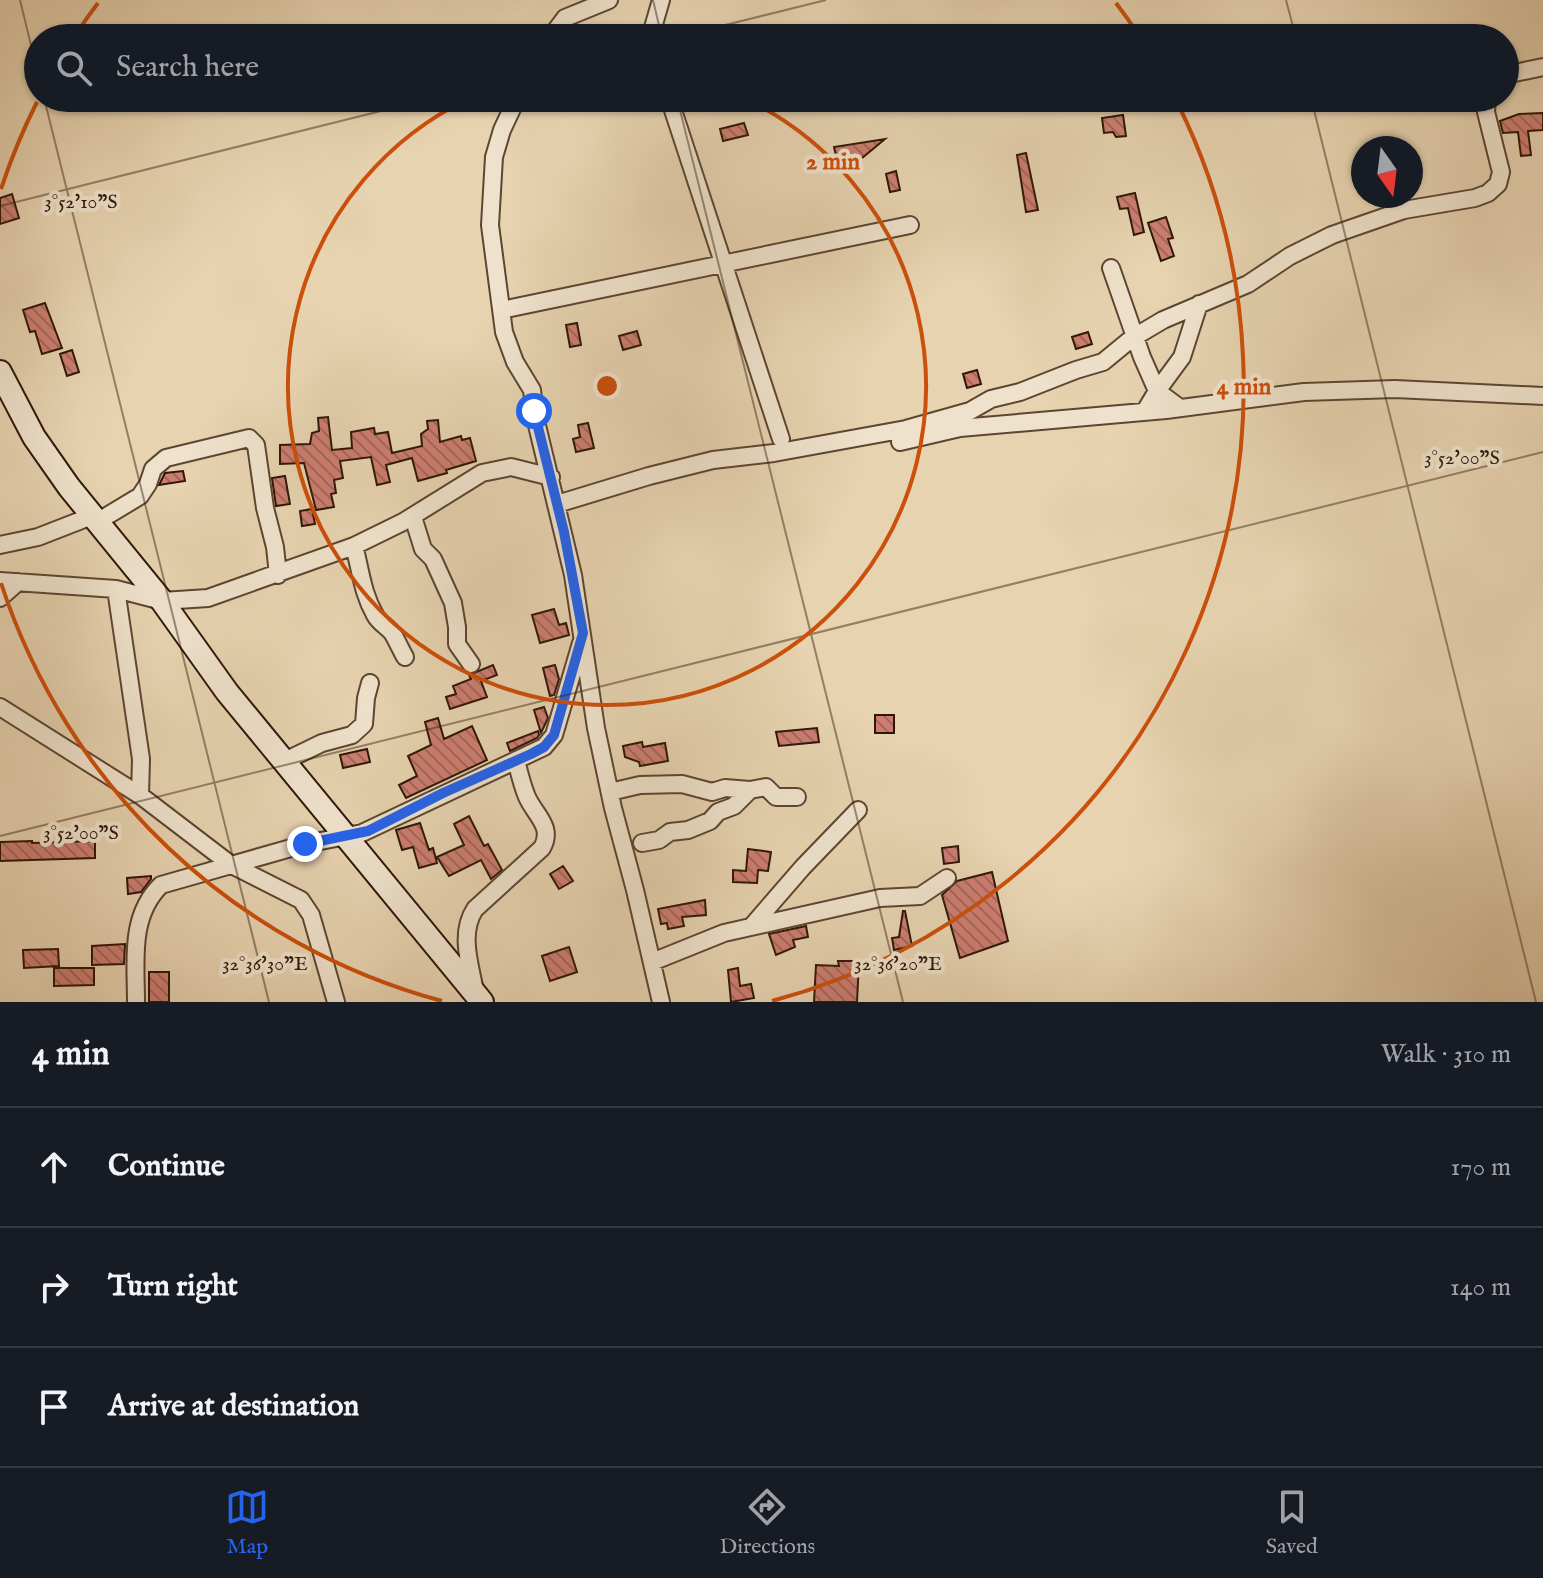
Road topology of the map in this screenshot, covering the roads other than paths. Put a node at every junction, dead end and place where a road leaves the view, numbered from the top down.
1 (609, 0) edge
2 (661, 0) edge
3 (560, 24) edge
4 (654, 24) edge
5 (1543, 67) edge
6 (1519, 72) edge
7 (510, 112) edge
8 (673, 112) edge
9 (1486, 112) edge
10 (910, 225) dead end
11 (722, 264) junction
12 (1111, 268) dead end
13 (1199, 304) junction
14 (511, 308) dead end
15 (1135, 337) junction
16 (0, 372) edge
17 (1157, 391) junction
18 (1543, 396) edge
19 (1180, 408) junction
20 (1145, 411) junction
21 (778, 446) junction
22 (551, 477) junction
23 (557, 504) junction
24 (413, 517) junction
25 (94, 519) junction
26 (0, 545) edge
27 (354, 546) junction
28 (278, 575) junction
29 (0, 581) edge
30 (18, 582) junction
31 (116, 589) junction
32 (0, 598) edge
33 (162, 601) junction
34 (583, 633) junction
35 (405, 657) dead end
36 (471, 664) dead end
37 (370, 683) dead end
38 (0, 707) edge
39 (516, 760) junction
40 (287, 766) junction
41 (750, 790) junction
42 (610, 792) junction
43 (140, 795) junction
44 (797, 797) dead end
45 (858, 810) dead end
46 (346, 836) junction
47 (642, 843) dead end
48 (230, 864) junction
49 (947, 878) dead end
50 (751, 927) junction
51 (652, 962) junction
52 (479, 998) edge
53 (136, 1002) edge
54 (336, 1002) edge
55 (661, 1002) edge

1 - 3 street
2 - 4 street
5 - 6 street
7 - 22 street
8 - 11 street
9 - 13 street
10 - 11 street
11 - 14 street
11 - 21 street
12 - 15 street
13 - 15 street
13 - 17 street
15 - 17 street
15 - 21 street
16 - 25 street
17 - 19 street
17 - 20 street
18 - 19 street
19 - 20 street
20 - 21 street
21 - 23 street
22 - 23 street
22 - 24 street
23 - 34 street
24 - 27 street
24 - 36 street
25 - 26 street
25 - 28 street
25 - 33 street
27 - 28 street
27 - 35 street
28 - 33 street
29 - 30 street
30 - 31 street
30 - 32 street
31 - 33 street
31 - 43 street
33 - 40 street
34 - 39 street
34 - 42 street
37 - 40 street
38 - 43 street
39 - 46 street
39 - 52 street
40 - 46 street
41 - 42 street
41 - 44 street
41 - 47 street
42 - 51 street
43 - 48 street
45 - 50 street
46 - 48 street
46 - 52 street
48 - 53 street
48 - 54 street
49 - 50 street
50 - 51 street
51 - 55 street

